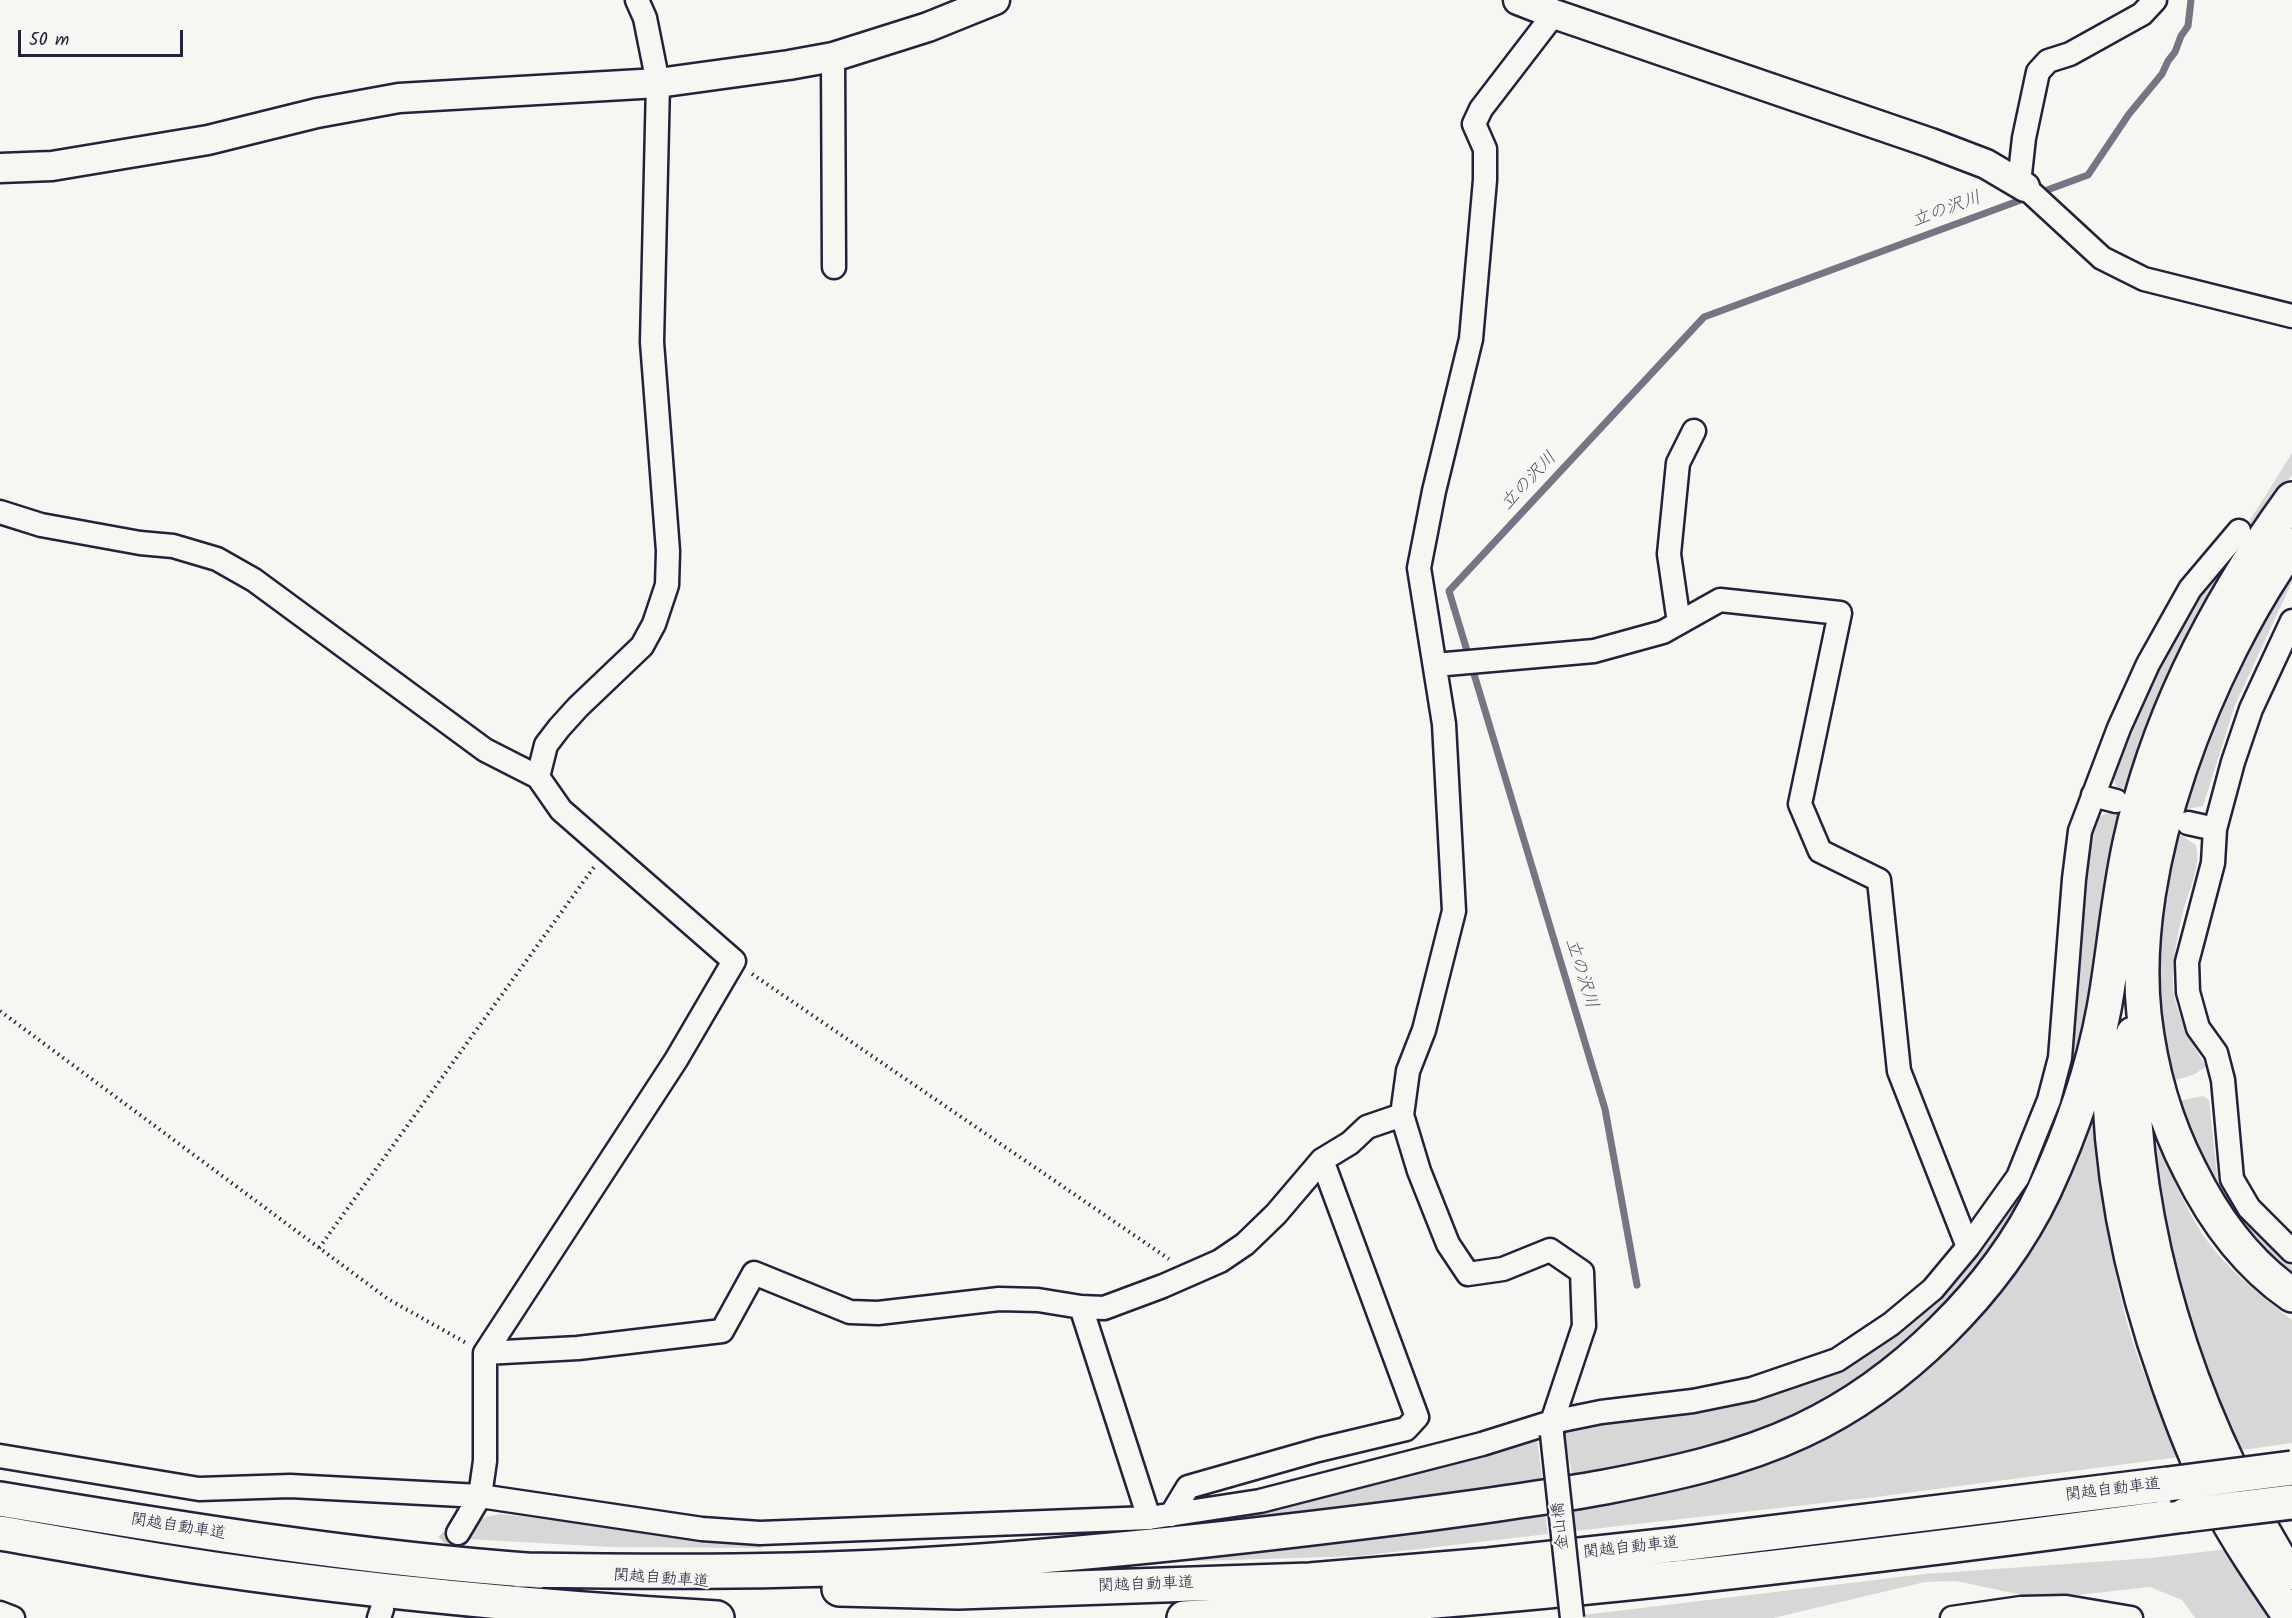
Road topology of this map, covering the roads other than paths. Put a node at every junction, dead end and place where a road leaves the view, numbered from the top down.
1 (637, 0) edge
2 (995, 0) edge
3 (1518, 0) edge
4 (2155, 0) edge
5 (1554, 14) junction
6 (833, 57) junction
7 (658, 83) junction
8 (2, 172) edge
9 (2022, 185) junction
10 (834, 267) dead end
11 (2292, 316) edge
12 (1694, 431) dead end
13 (2292, 499) edge
14 (0, 512) edge
15 (2239, 531) dead end
16 (2292, 545) edge
17 (2292, 621) edge
18 (1679, 622) junction
19 (1435, 665) junction
20 (538, 777) junction
21 (2093, 795) junction
22 (2116, 801) dead end
23 (2188, 823) dead end
24 (2215, 829) junction
25 (2144, 931) junction
26 (2113, 954) junction
27 (1402, 1115) junction
28 (1322, 1160) junction
29 (1968, 1248) junction
30 (2292, 1251) edge
31 (2292, 1295) edge
32 (1081, 1307) junction
33 (485, 1353) junction
34 (1552, 1428) junction
35 (0, 1456) edge
36 (2292, 1468) edge
37 (480, 1496) junction
38 (0, 1498) edge
39 (2292, 1502) edge
40 (2292, 1515) edge
41 (1160, 1517) junction
42 (2187, 1520) junction
43 (0, 1533) edge
44 (458, 1533) tunnel mouth
45 (519, 1570) junction
46 (2292, 1581) edge
47 (0, 1613) edge
48 (13, 1618) edge
49 (717, 1618) edge
50 (1184, 1618) edge
51 (1572, 1618) edge
52 (1952, 1618) edge
53 (2131, 1618) edge
54 (2292, 1618) edge

1 - 7 street
2 - 6 street
3 - 5 street
4 - 9 street
5 - 9 street
5 - 19 street
6 - 7 street
6 - 10 street
7 - 8 street
7 - 20 street
9 - 11 street
12 - 18 street
13 - 26 highway
14 - 20 street
15 - 21 street
16 - 25 highway
17 - 24 street
18 - 19 street
18 - 29 street
19 - 27 street
20 - 33 street
21 - 22 street
21 - 29 street
23 - 24 street
24 - 30 street
25 - 31 highway
25 - 46 highway
26 - 45 highway
26 - 54 highway
27 - 28 street
27 - 34 street
28 - 32 street
28 - 41 street
29 - 34 street
32 - 33 street
32 - 41 street
33 - 37 street
34 - 41 street
34 - 51 street, 金山橋, bridge
35 - 37 street
36 - 45 highway, 関越自動車道, bridge
37 - 41 street
37 - 44 street
38 - 45 highway, 関越自動車道
39 - 42 highway, 関越自動車道, bridge
40 - 42 highway
42 - 50 highway, 関越自動車道
43 - 49 highway, 関越自動車道
47 - 48 street
52 - 53 street

